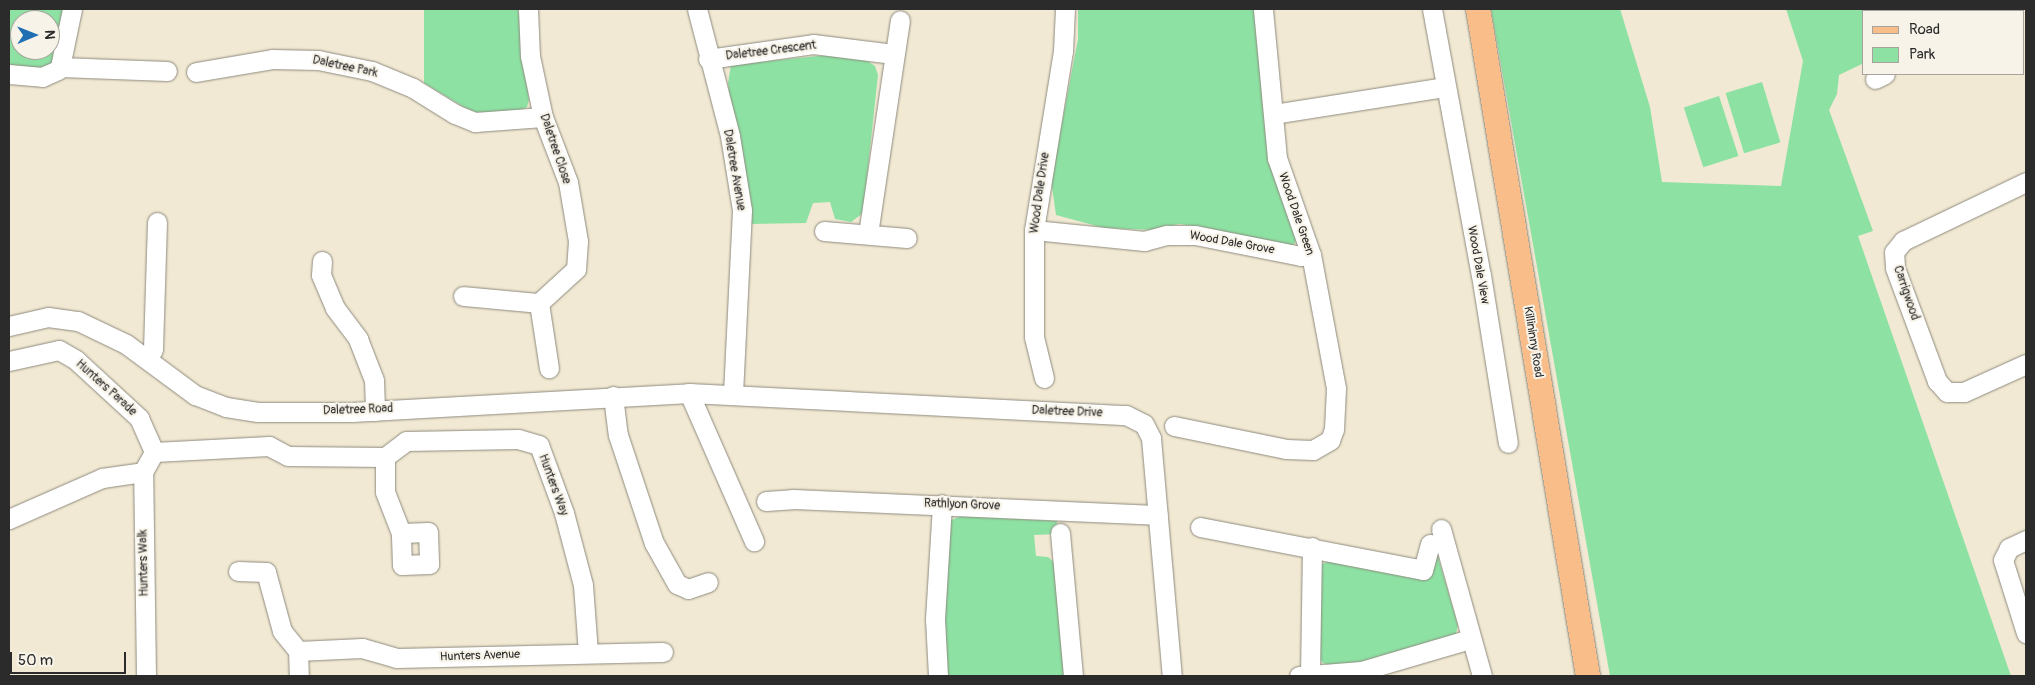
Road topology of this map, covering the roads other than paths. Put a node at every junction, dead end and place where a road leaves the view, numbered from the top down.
1 (72, 9) edge
2 (528, 9) edge
3 (698, 9) edge
4 (1065, 9) edge
5 (1262, 9) edge
6 (1432, 9) edge
7 (1478, 9) edge
8 (900, 20) dead end
9 (893, 54) junction
10 (708, 59) junction
11 (60, 66) junction
12 (167, 71) dead end
13 (196, 72) dead end
14 (9, 74) edge
15 (1444, 88) junction
16 (1274, 114) junction
17 (543, 116) junction
18 (2026, 182) edge
19 (157, 222) dead end
20 (1034, 230) junction
21 (824, 231) dead end
22 (868, 234) junction
23 (907, 238) dead end
24 (1311, 254) junction
25 (322, 261) dead end
26 (463, 296) dead end
27 (539, 303) junction
28 (9, 326) edge
29 (148, 359) junction
30 (9, 361) edge
31 (2026, 364) edge
32 (549, 368) dead end
33 (1044, 378) dead end
34 (689, 393) junction
35 (733, 394) junction
36 (613, 396) junction
37 (375, 411) junction
38 (1174, 426) dead end
39 (1508, 443) dead end
40 (154, 452) junction
41 (385, 457) junction
42 (143, 472) junction
43 (766, 501) dead end
44 (942, 504) junction
45 (1158, 515) junction
46 (9, 519) edge
47 (1200, 527) dead end
48 (1440, 529) dead end
49 (401, 533) dead end
50 (1060, 533) dead end
51 (2026, 540) edge
52 (754, 541) dead end
53 (1430, 544) dead end
54 (1312, 547) junction
55 (238, 571) dead end
56 (708, 582) dead end
57 (2026, 633) edge
58 (1470, 639) junction
59 (298, 650) junction
60 (663, 652) dead end
61 (588, 653) junction
62 (146, 676) edge
63 (299, 676) edge
64 (938, 676) edge
65 (1074, 676) edge
66 (1172, 676) edge
67 (1305, 676) edge
68 (1482, 676) edge
69 (1588, 676) edge

1 - 11 street
2 - 17 street, Daletree Close
3 - 10 street, Daletree Avenue
4 - 20 street, Wood Dale Drive
5 - 16 street, Wood Dale Green
6 - 15 street, Wood Dale View
7 - 69 main road, Killininny Road
8 - 9 street
9 - 10 street, Daletree Crescent
9 - 22 street
10 - 35 street, Daletree Avenue
11 - 12 street
11 - 14 street
13 - 17 street, Daletree Park
15 - 16 street
15 - 39 street, Wood Dale View
16 - 24 street, Wood Dale Green
17 - 27 street, Daletree Close
18 - 31 street, Carrigwood
19 - 29 street
20 - 24 street, Wood Dale Grove
20 - 33 street, Wood Dale Drive
21 - 22 street
22 - 23 street
24 - 38 street, Wood Dale Green
25 - 37 street
26 - 27 street
27 - 32 street
28 - 29 street, Daletree Road
29 - 37 street, Daletree Road
30 - 40 street, Hunters Parade
34 - 35 street, Daletree Road
34 - 36 street, Daletree Road
34 - 52 street
35 - 45 street, Daletree Drive
36 - 37 street, Daletree Road
36 - 56 street
40 - 41 street
40 - 42 street, Hunters Walk
41 - 49 street
41 - 61 street, Hunters Way
42 - 46 street
42 - 62 street, Hunters Walk
43 - 44 street, Rathlyon Grove
44 - 45 street, Rathlyon Grove
44 - 64 street
45 - 66 street, Daletree Drive
47 - 54 street
48 - 58 street
50 - 65 street
51 - 57 street
53 - 54 street
54 - 67 street
55 - 59 street
58 - 67 street
58 - 68 street
59 - 61 street, Hunters Avenue
59 - 63 street
60 - 61 street, Hunters Avenue

